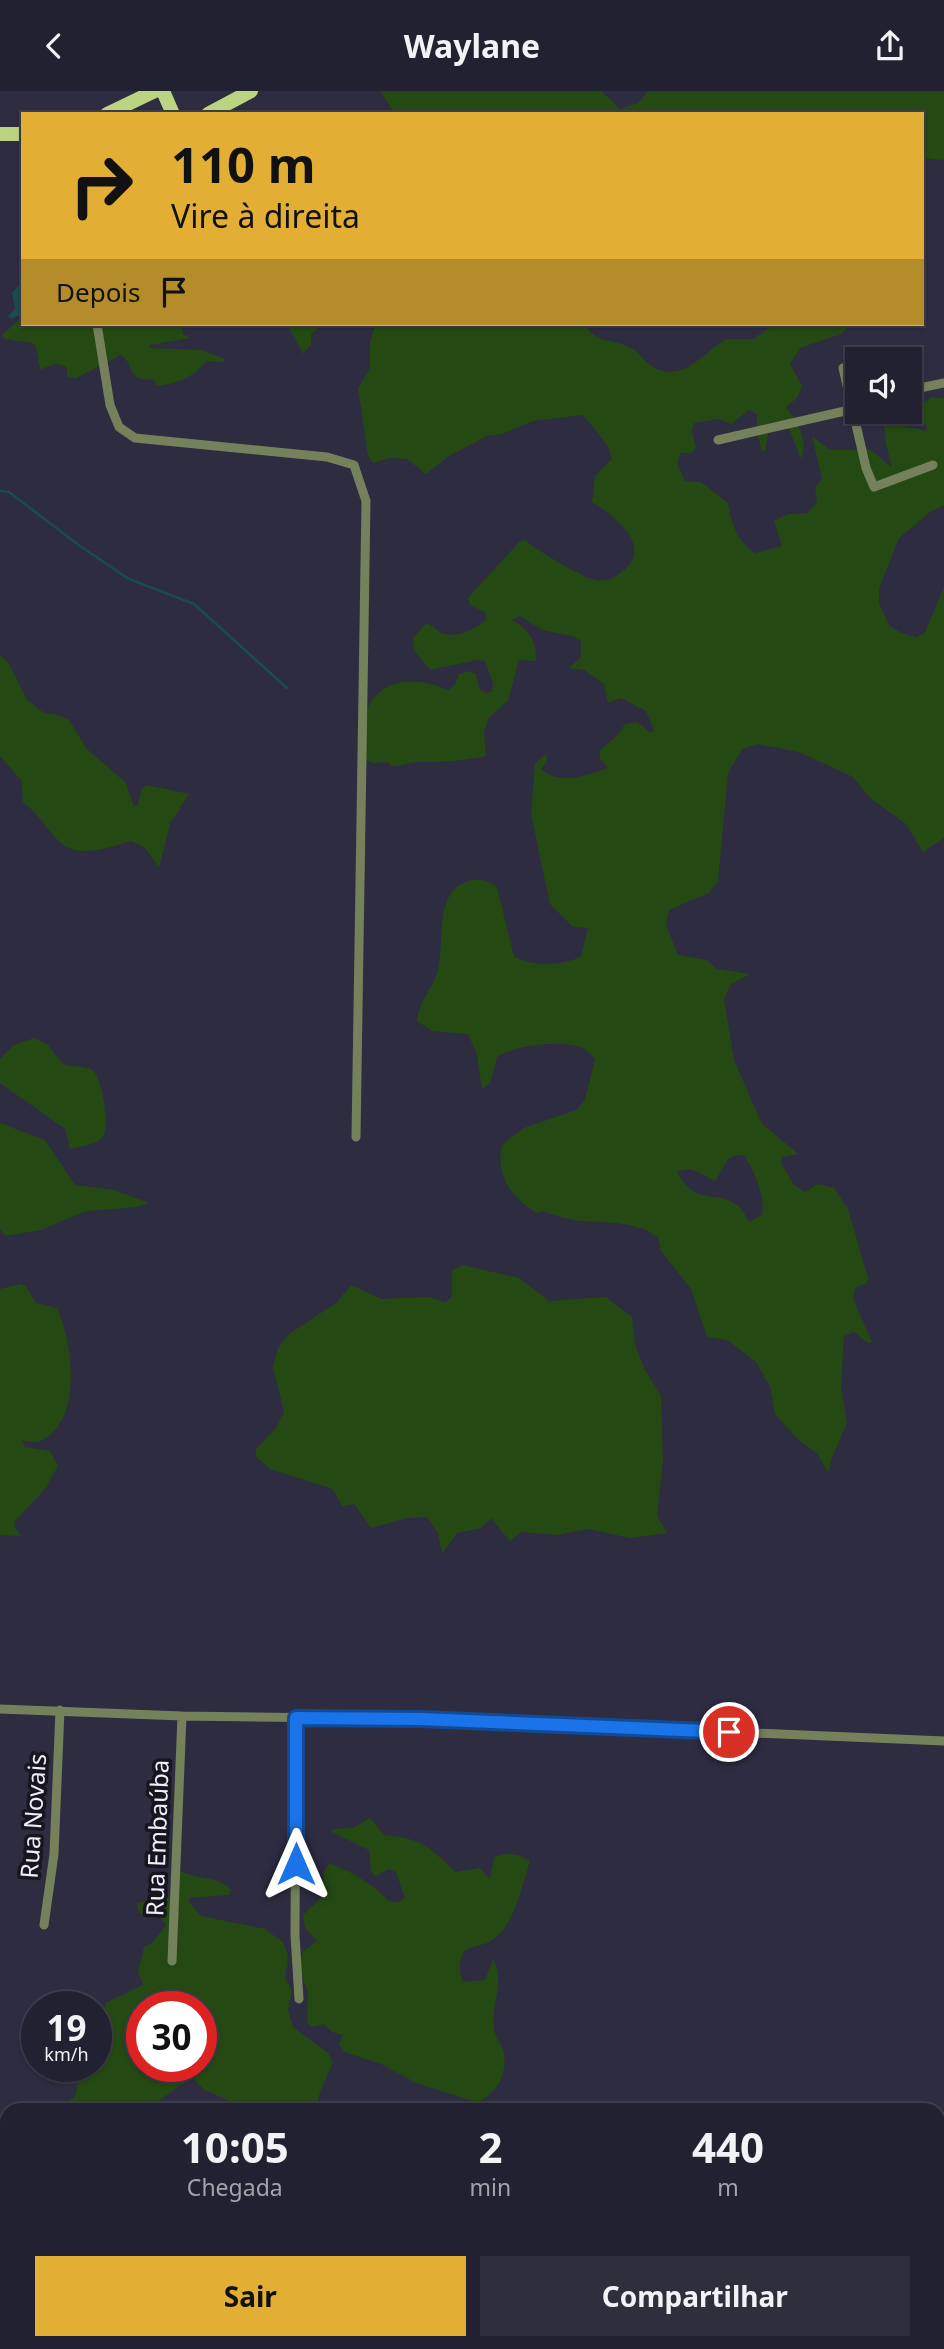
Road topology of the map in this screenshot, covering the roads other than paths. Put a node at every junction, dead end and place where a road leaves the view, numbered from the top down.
1 (155, 91) edge
2 (163, 91) edge
3 (251, 91) edge
4 (111, 112) edge
5 (172, 112) edge
6 (212, 112) edge
7 (0, 134) edge
8 (21, 134) edge
9 (97, 326) edge
10 (843, 368) dead end
11 (845, 375) edge
12 (944, 383) edge
13 (922, 388) edge
14 (845, 411) edge
15 (858, 424) edge
16 (718, 440) dead end
17 (933, 465) dead end
18 (356, 1136) dead end
19 (0, 1709) edge
20 (60, 1710) junction
21 (182, 1716) junction
22 (296, 1718) junction
23 (944, 1741) edge
24 (44, 1925) dead end
25 (172, 1961) dead end
26 (299, 1999) dead end

1 - 4 main road
2 - 5 main road
3 - 6 main road
7 - 8 main road
9 - 18 street
10 - 11 street
12 - 13 street
14 - 16 street
15 - 17 street
19 - 20 street
20 - 21 street
20 - 24 street, Rua Novais
21 - 22 street
21 - 25 street, Rua Embaúba
22 - 23 street
22 - 26 street

